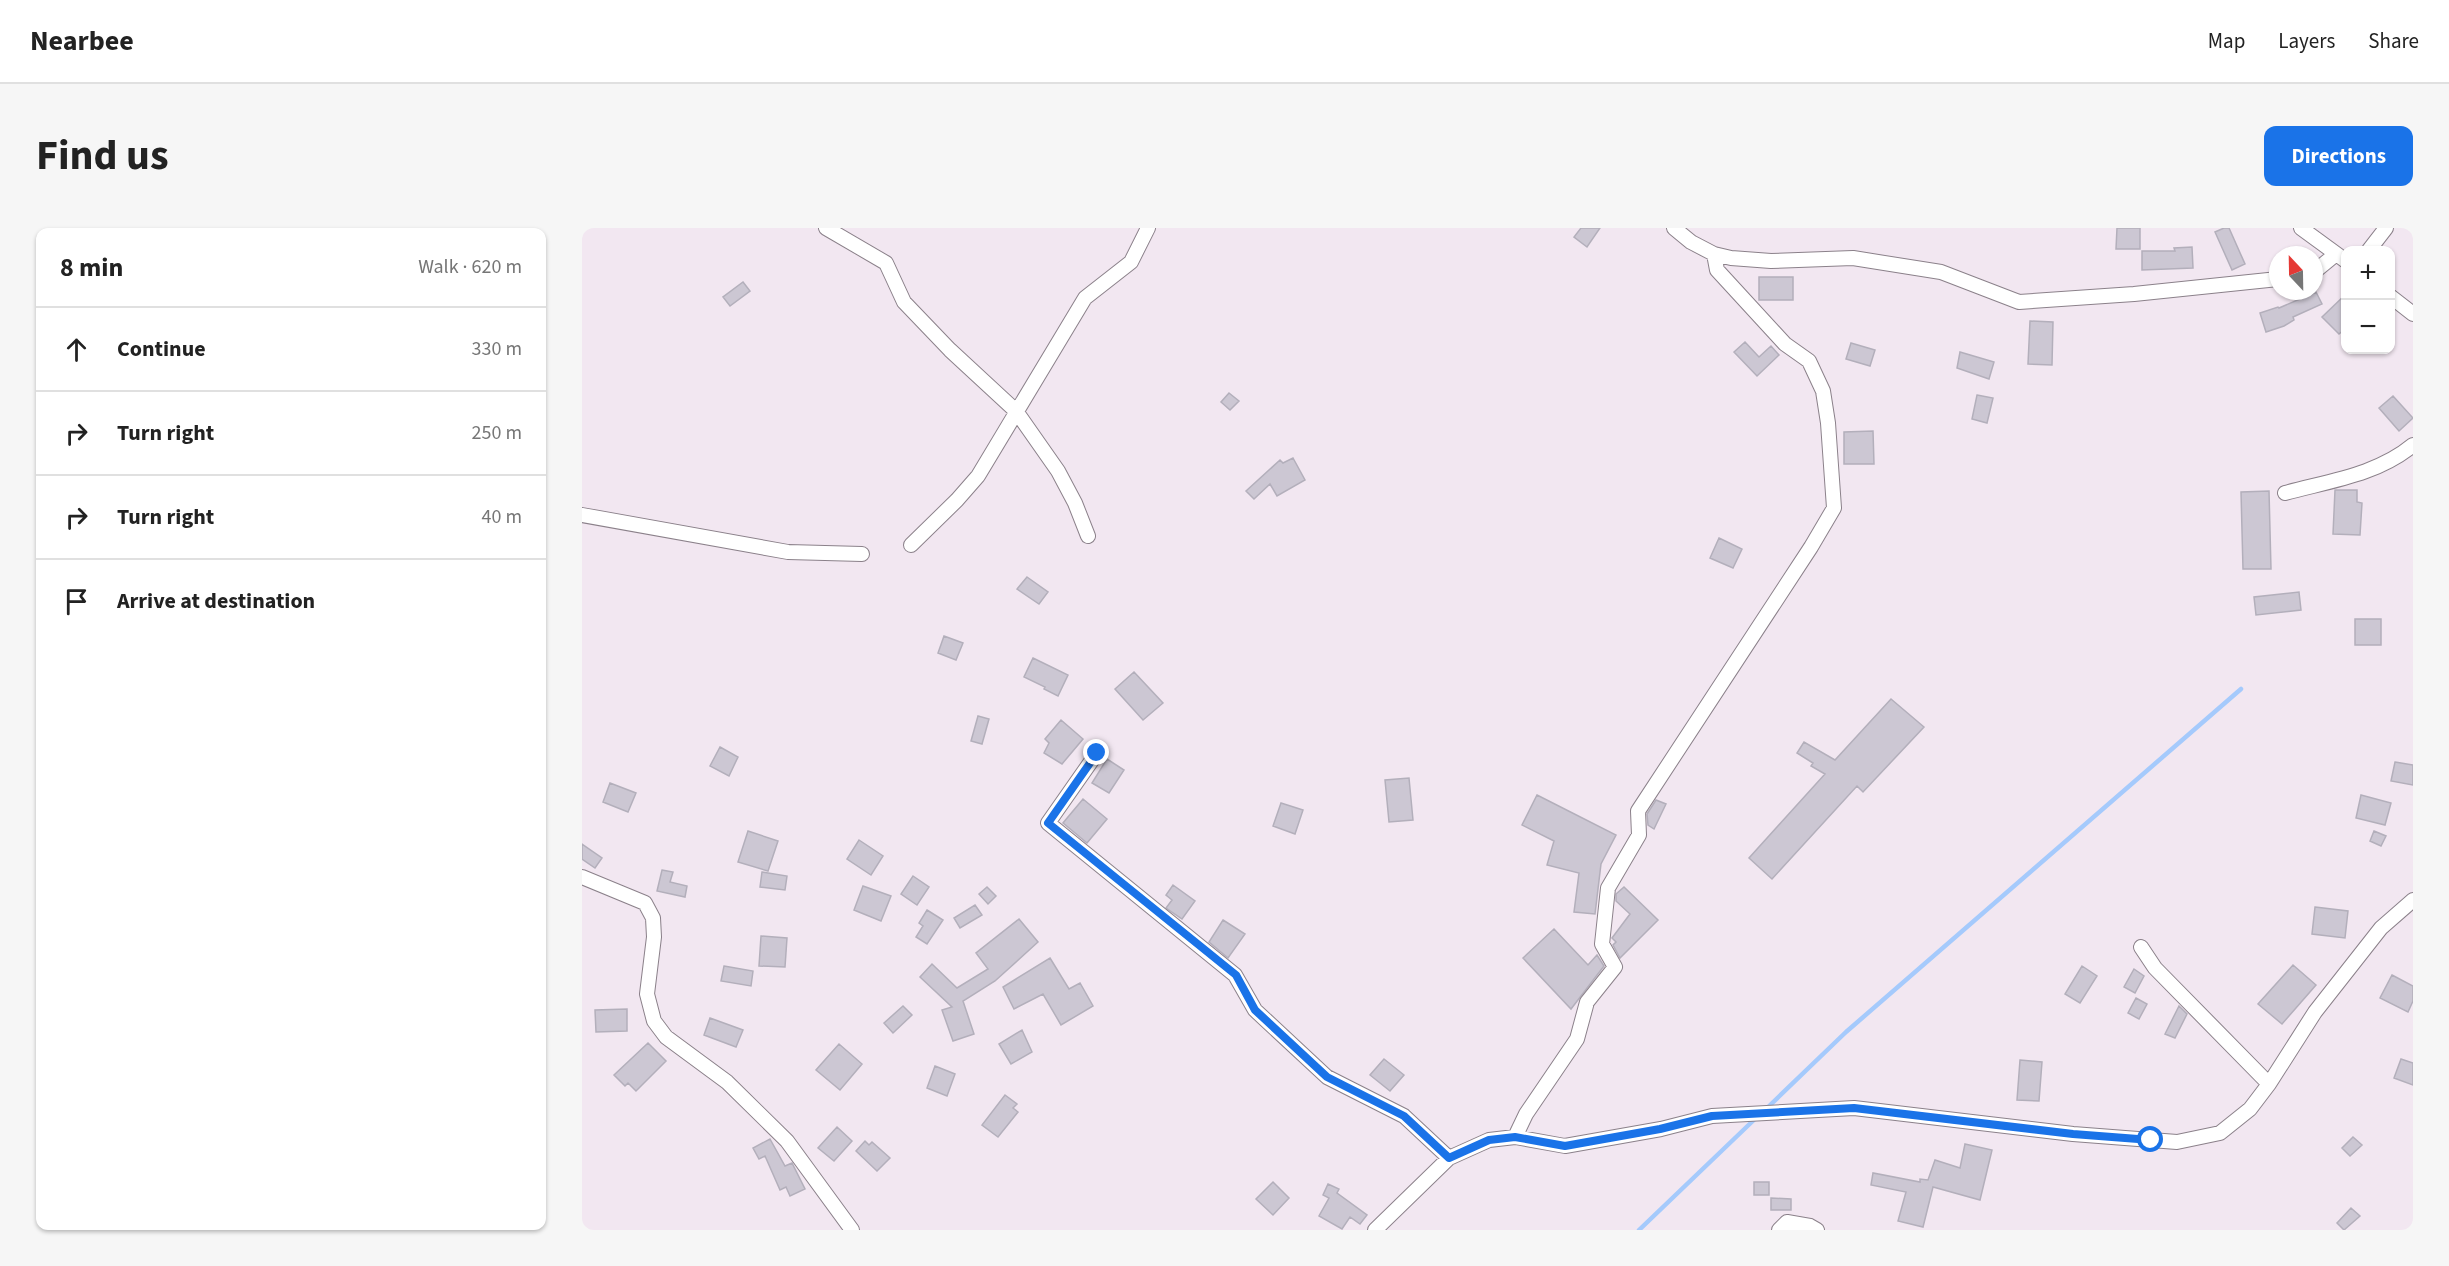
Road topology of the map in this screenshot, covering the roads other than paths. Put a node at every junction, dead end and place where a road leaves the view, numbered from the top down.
1 (826, 228) edge
2 (1148, 228) edge
3 (1674, 228) edge
4 (2301, 228) edge
5 (2386, 228) edge
6 (2372, 246) edge
7 (1714, 254) junction
8 (2341, 258) edge
9 (2323, 267) edge
10 (2269, 280) edge
11 (2395, 299) edge
12 (2413, 314) edge
13 (1016, 411) junction
14 (2413, 445) edge
15 (2285, 493) dead end
16 (582, 515) edge
17 (1088, 536) dead end
18 (911, 545) dead end
19 (862, 554) dead end
20 (1097, 753) dead end
21 (582, 877) edge
22 (2413, 900) edge
23 (2141, 947) dead end
24 (2269, 1084) junction
25 (1515, 1137) junction
26 (1449, 1158) junction
27 (852, 1230) edge
28 (1376, 1230) edge
29 (1779, 1230) edge
30 (1817, 1230) edge

1 - 13 street
2 - 13 street
3 - 7 street
4 - 8 street
5 - 6 street
7 - 10 street
7 - 25 street
8 - 9 street
11 - 12 street
13 - 17 street
13 - 18 street
14 - 15 street
16 - 19 street
20 - 26 street
21 - 27 street
22 - 24 street
23 - 24 street
24 - 25 street
25 - 26 street
26 - 28 street
29 - 30 street

